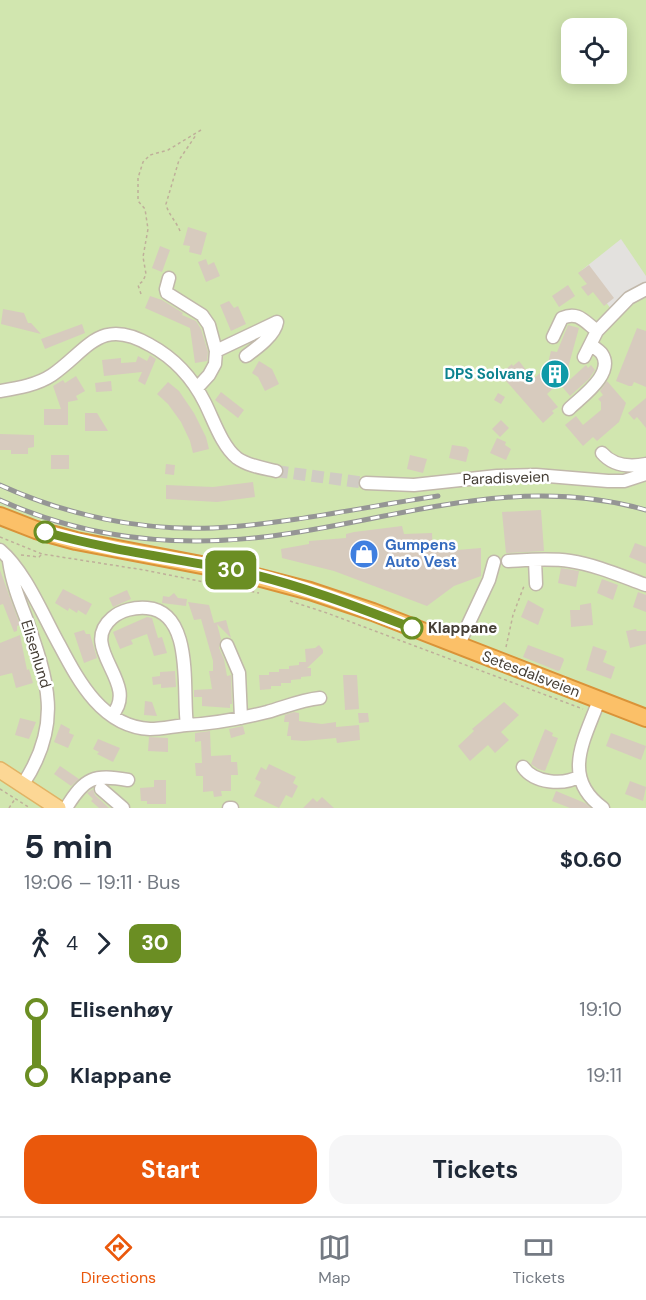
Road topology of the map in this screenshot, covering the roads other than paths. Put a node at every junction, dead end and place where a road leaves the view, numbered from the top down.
1 (169, 278) dead end
2 (646, 289) edge
3 (597, 331) junction
4 (553, 337) dead end
5 (591, 345) junction
6 (216, 351) junction
7 (246, 356) dead end
8 (584, 357) dead end
9 (197, 388) junction
10 (0, 391) edge
11 (569, 409) dead end
12 (602, 453) dead end
13 (646, 464) edge
14 (276, 471) tunnel mouth
15 (646, 474) edge
16 (366, 483) tunnel mouth
17 (0, 516) edge
18 (4, 553) edge
19 (508, 561) dead end
20 (494, 562) dead end
21 (646, 585) edge
22 (227, 645) dead end
23 (458, 646) junction
24 (320, 698) dead end
25 (597, 707) junction
26 (112, 715) junction
27 (241, 718) junction
28 (646, 718) edge
29 (187, 725) junction
30 (523, 767) dead end
31 (0, 770) edge
32 (580, 777) junction
33 (128, 780) dead end
34 (23, 784) junction
35 (101, 789) dead end
36 (58, 808) edge
37 (66, 808) edge
38 (123, 808) edge
39 (603, 808) edge

1 - 6 street
2 - 3 street
3 - 4 street
3 - 5 street
5 - 8 street
5 - 11 street
6 - 7 street
6 - 9 street
9 - 10 street
9 - 14 street
12 - 13 street
15 - 16 street, Paradisveien
17 - 23 highway, Setesdalsveien
18 - 26 street
18 - 34 street, Elisenlund
19 - 21 street
20 - 23 street
22 - 27 street
23 - 25 highway, Setesdalsveien
24 - 27 street
25 - 28 highway, Setesdalsveien
25 - 32 street
26 - 29 street
26 - 29 street
27 - 29 street
30 - 32 street
31 - 34 main road
32 - 39 street
33 - 37 street
34 - 36 main road
35 - 38 street

